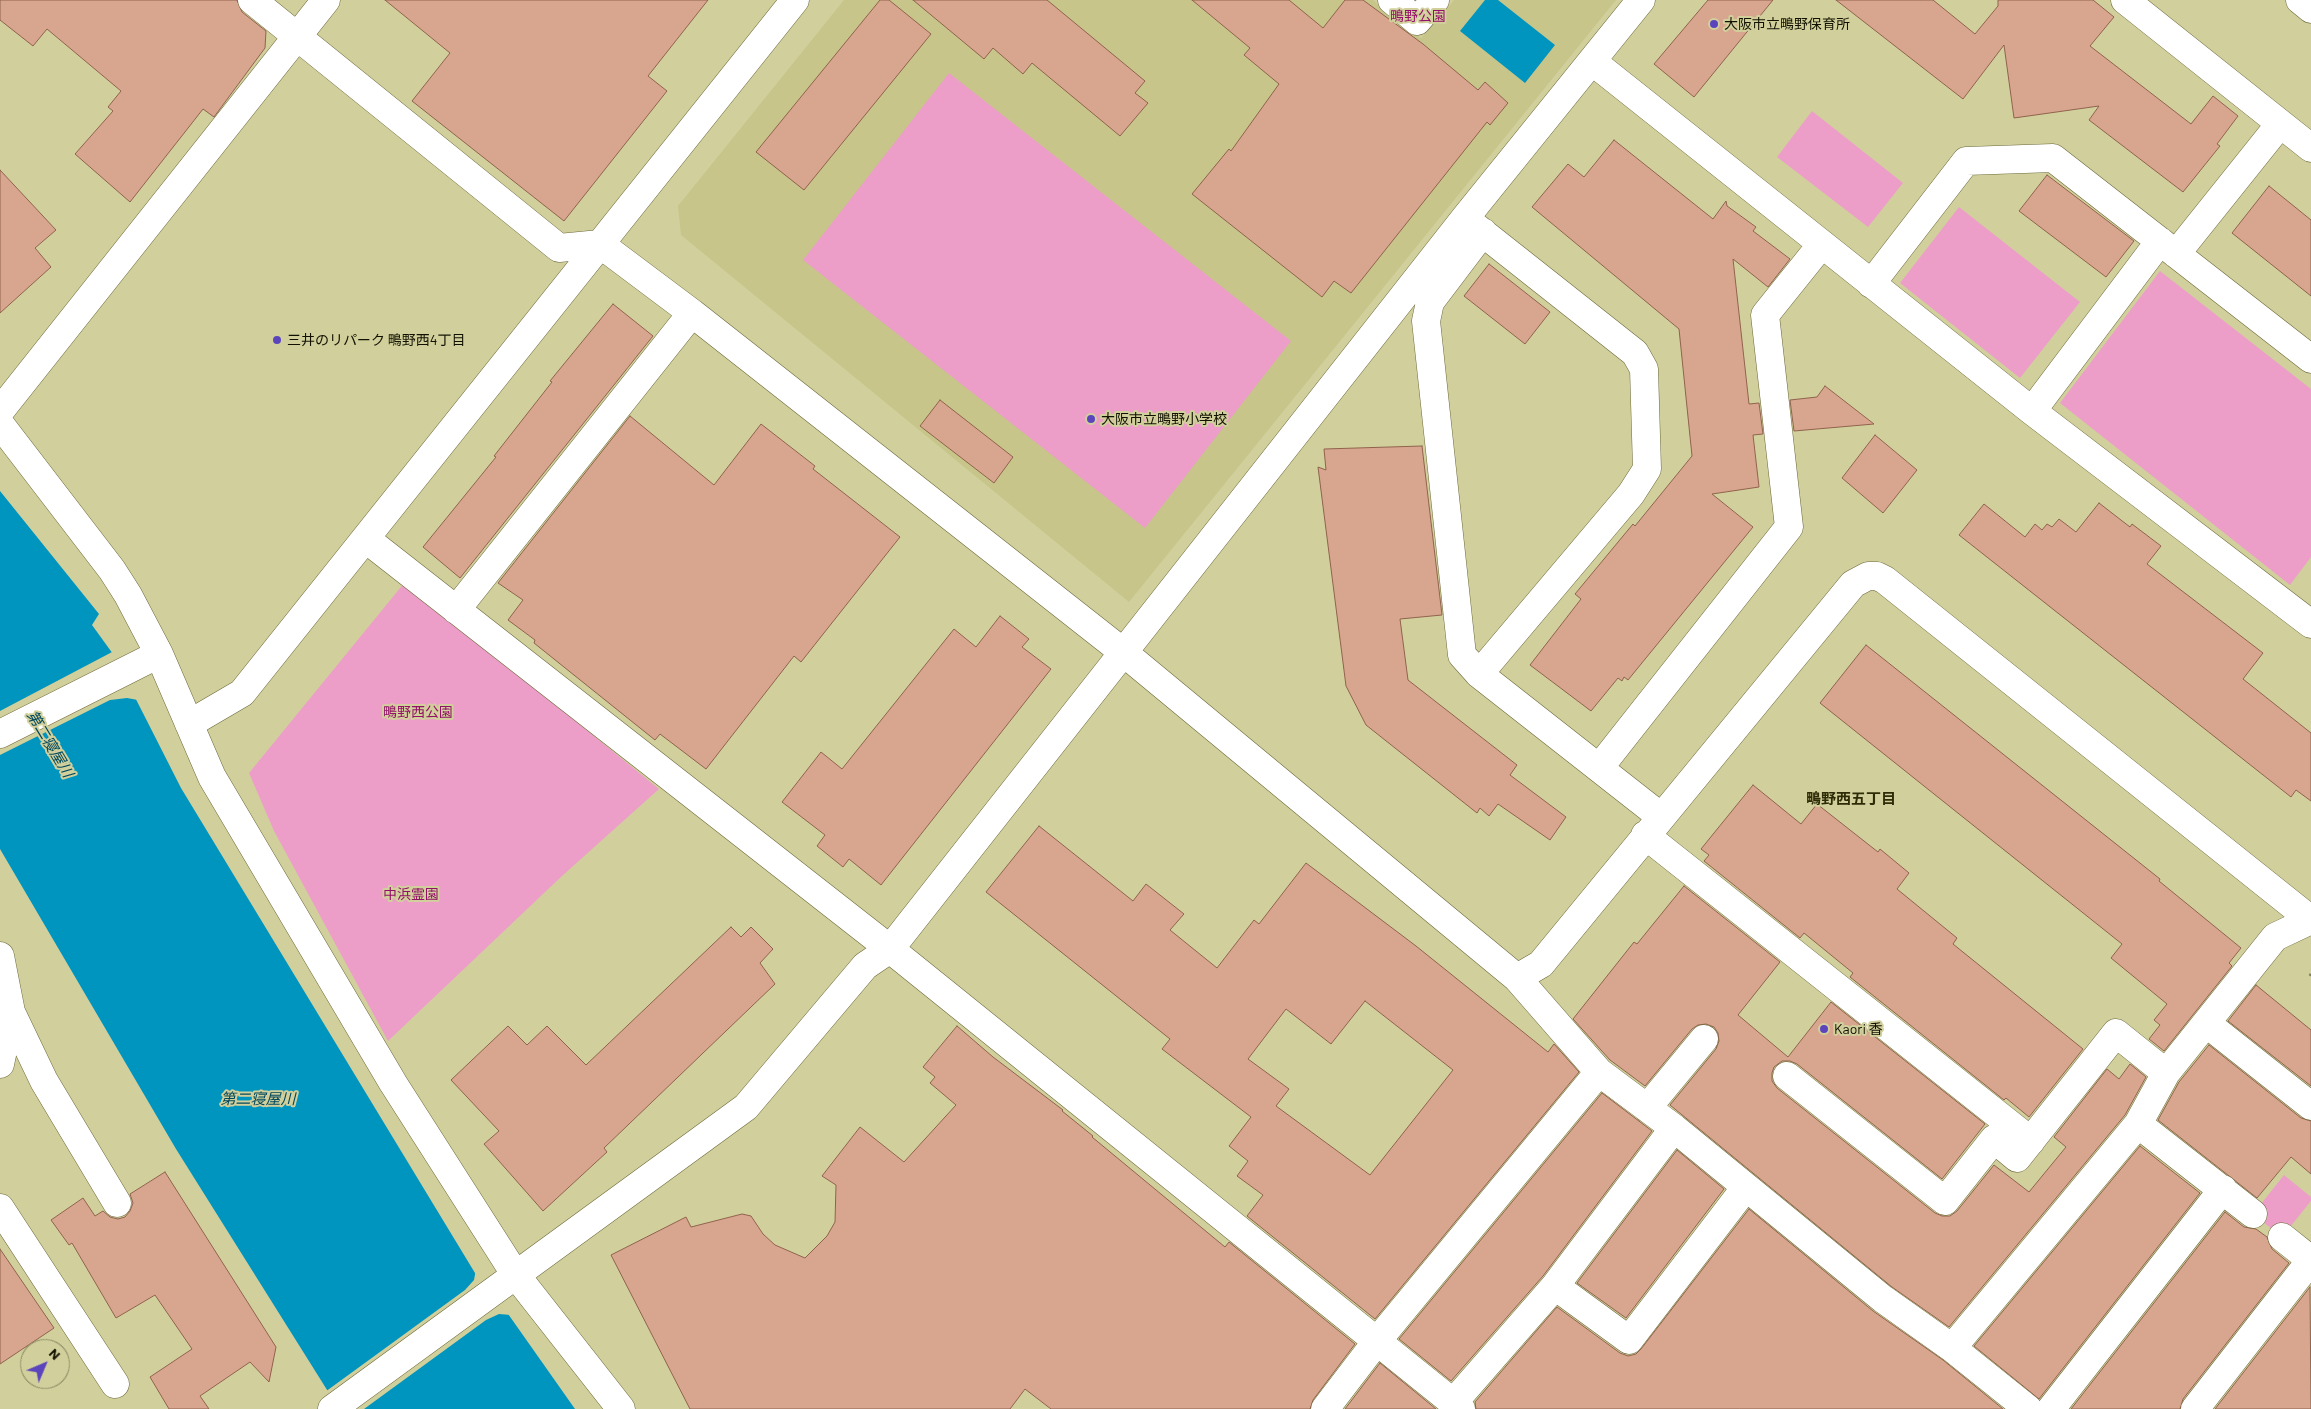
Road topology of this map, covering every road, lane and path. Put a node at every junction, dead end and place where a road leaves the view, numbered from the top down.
1 (252, 0) edge
2 (326, 0) edge
3 (794, 0) edge
4 (1392, 0) edge
5 (1435, 0) edge
6 (1641, 0) edge
7 (2125, 0) edge
8 (2300, 0) edge
9 (2311, 9) edge
10 (297, 36) junction
11 (1592, 62) junction
12 (2280, 124) junction
13 (2311, 148) edge
14 (1474, 225) junction
15 (600, 244) junction
16 (1822, 244) junction
17 (2168, 248) junction
18 (1872, 284) junction
19 (692, 313) junction
20 (2311, 359) edge
21 (0, 411) edge
22 (2032, 411) junction
23 (0, 424) edge
24 (366, 539) junction
25 (456, 610) junction
26 (2308, 614) edge
27 (1123, 652) junction
28 (159, 654) junction
29 (1479, 674) junction
30 (189, 724) junction
31 (0, 734) edge
32 (1599, 768) junction
33 (1653, 826) junction
34 (2311, 920) edge
35 (890, 949) junction
36 (0, 956) edge
37 (1518, 978) junction
38 (11, 1012) junction
39 (2206, 1024) junction
40 (1704, 1039) dead end
41 (0, 1064) edge
42 (1599, 1072) junction
43 (2166, 1073) junction
44 (1788, 1076) dead end
45 (2311, 1106) edge
46 (1647, 1108) junction
47 (2138, 1124) junction
48 (1674, 1128) junction
49 (2030, 1141) junction
50 (1746, 1187) junction
51 (2223, 1189) junction
52 (117, 1203) dead end
53 (0, 1208) edge
54 (2253, 1214) dead end
55 (2282, 1237) dead end
56 (2311, 1260) edge
57 (515, 1274) junction
58 (1556, 1286) junction
59 (1377, 1341) junction
60 (1952, 1348) junction
61 (114, 1384) dead end
62 (1457, 1406) edge
63 (332, 1409) edge
64 (621, 1409) edge
65 (1325, 1409) edge
66 (2028, 1409) edge
67 (2051, 1409) edge
68 (2195, 1409) edge

1 - 10 street
2 - 10 street
3 - 15 street
4 - 5 street
6 - 11 street
7 - 12 street
8 - 9 street
10 - 15 street
10 - 21 street
11 - 14 street
11 - 16 street
12 - 13 street
12 - 17 street
14 - 27 street
14 - 29 street
14 - 29 street
15 - 19 street
15 - 24 street
16 - 18 street
16 - 32 street
17 - 18 street
17 - 20 street
17 - 22 street
18 - 22 street
19 - 25 street
19 - 27 street
22 - 26 street
23 - 28 street
24 - 25 street
24 - 30 street
25 - 35 street
27 - 35 street
27 - 37 street
28 - 30 street
28 - 31 street
29 - 32 street
30 - 57 street
32 - 33 street
33 - 34 street
33 - 37 street
33 - 49 street
34 - 39 street
35 - 57 street
35 - 59 street
36 - 38 street
37 - 42 street
38 - 41 street
38 - 52 street
39 - 43 street
39 - 45 street
40 - 46 street
42 - 46 street
42 - 59 street
43 - 47 street
43 - 49 street
44 - 49 street
46 - 48 street
47 - 51 street
47 - 60 street
48 - 50 street
48 - 58 street
50 - 58 street
50 - 60 street
51 - 54 street
51 - 67 street
53 - 61 street
55 - 56 street
56 - 68 street
57 - 63 street
57 - 64 street
58 - 62 street
59 - 62 street
59 - 65 street
60 - 66 street

